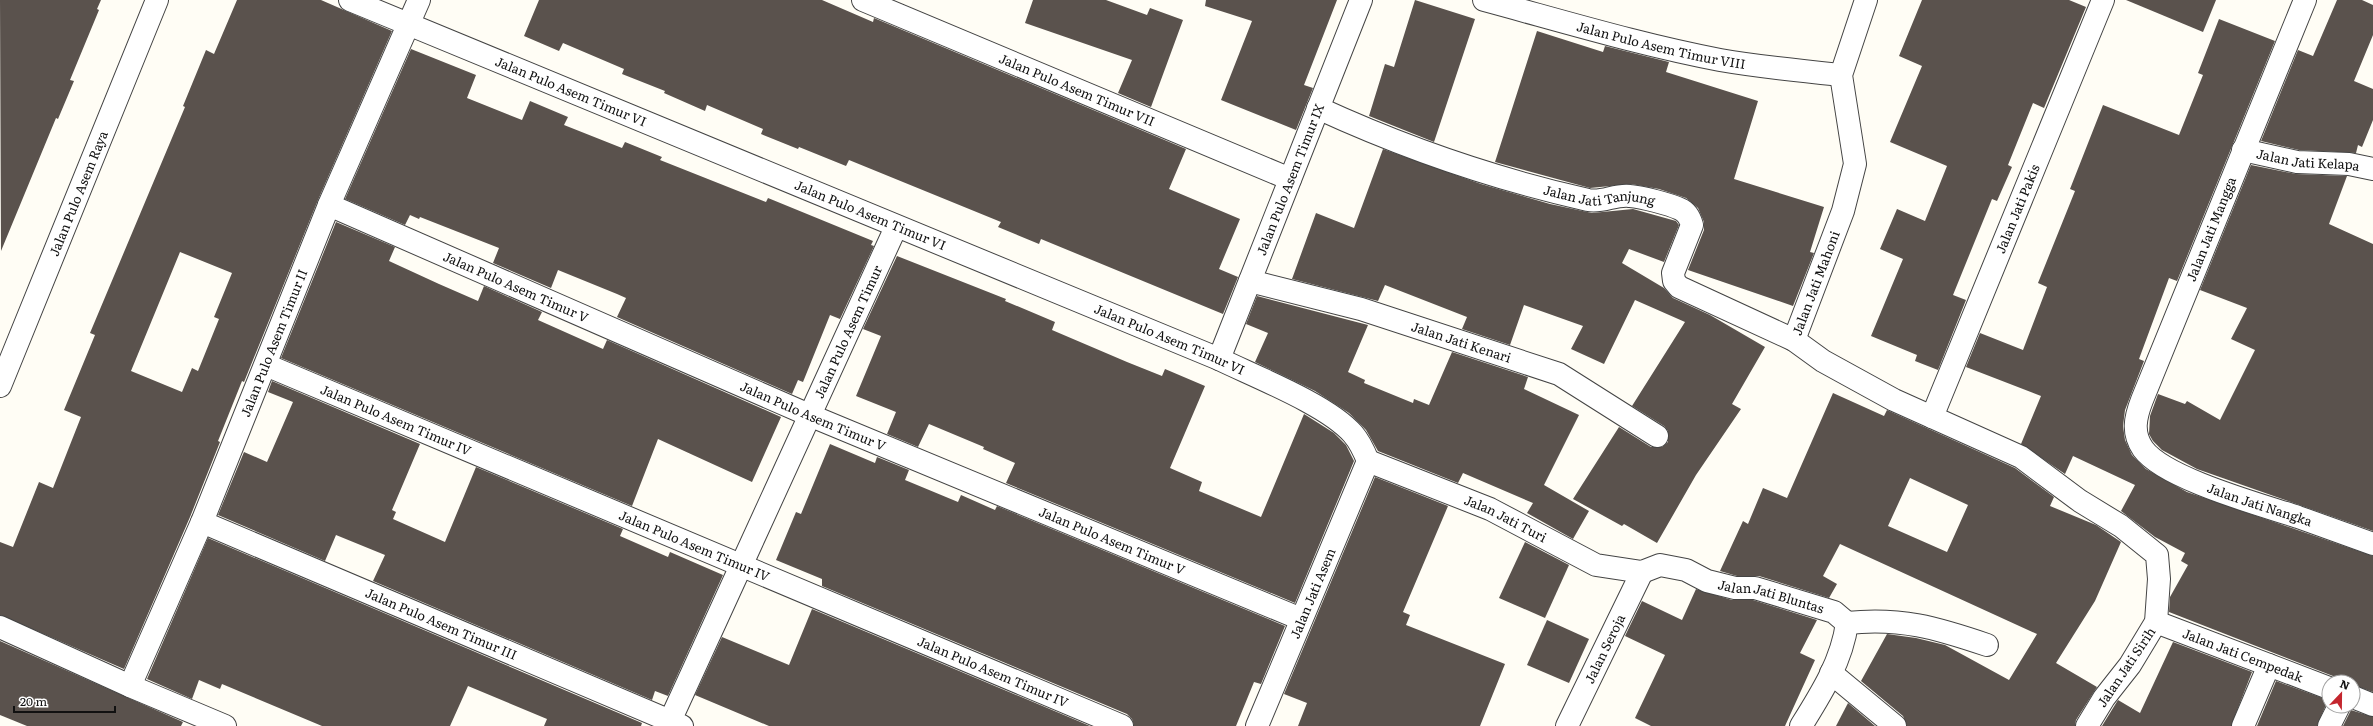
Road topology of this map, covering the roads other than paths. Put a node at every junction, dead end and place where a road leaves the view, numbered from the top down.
1 (157, 0) edge
2 (350, 0) edge
3 (420, 0) edge
4 (863, 0) edge
5 (1361, 0) edge
6 (1484, 0) edge
7 (1866, 0) edge
8 (2103, 0) edge
9 (2305, 0) edge
10 (409, 25) junction
11 (1841, 75) junction
12 (1318, 108) junction
13 (2243, 150) junction
14 (2373, 169) edge
15 (1290, 179) junction
16 (329, 205) junction
17 (896, 227) junction
18 (1250, 281) junction
19 (1794, 340) junction
20 (1219, 360) junction
21 (266, 365) junction
22 (0, 386) edge
23 (809, 415) junction
24 (1932, 417) junction
25 (1657, 436) dead end
26 (2150, 457) joint
27 (1368, 461) junction
28 (2080, 501) joint
29 (202, 522) junction
30 (2373, 544) edge
31 (741, 565) junction
32 (1642, 572) junction
33 (1301, 619) junction
34 (2156, 622) junction
35 (1847, 623) junction
36 (0, 627) edge
37 (1987, 645) dead end
38 (2269, 665) junction
39 (1831, 673) junction
40 (2321, 685) edge
41 (130, 686) junction
42 (2361, 700) edge
43 (2373, 705) edge
44 (2335, 714) edge
45 (676, 723) edge
46 (225, 726) edge
47 (1122, 726) edge
48 (1257, 726) edge
49 (1567, 726) edge
50 (1801, 726) edge
51 (1895, 726) edge
52 (2087, 726) edge
53 (2243, 726) edge
54 (2329, 726) edge

1 - 22 street, Jalan Pulo Asem Raya
2 - 10 street, Jalan Pulo Asem Timur VI
3 - 10 street, Jalan Pulo Asem Timur II
4 - 15 street, Jalan Pulo Asem Timur VII
5 - 12 street, Jalan Pulo Asem Timur IX
6 - 11 street, Jalan Pulo Asem Timur VIII
7 - 11 street, Jalan Jati Mahoni
8 - 24 street, Jalan Jati Pakis
9 - 13 street, Jalan Jati Mangga
10 - 16 street, Jalan Pulo Asem Timur II
10 - 17 street, Jalan Pulo Asem Timur VI
11 - 19 street, Jalan Jati Mahoni
12 - 15 street, Jalan Pulo Asem Timur IX
12 - 19 street, Jalan Jati Tanjung
13 - 14 street, Jalan Jati Kelapa
13 - 26 street, Jalan Jati Mangga
15 - 18 street, Jalan Pulo Asem Timur IX
16 - 21 street, Jalan Pulo Asem Timur II
16 - 23 street, Jalan Pulo Asem Timur V
17 - 20 street, Jalan Pulo Asem Timur VI
17 - 23 street, Jalan Pulo Asem Timur
18 - 20 street, Jalan Pulo Asem Timur IX
18 - 25 street, Jalan Jati Kenari
19 - 24 street, Jalan Jati Mahoni
20 - 27 street, Jalan Pulo Asem Timur VI
21 - 29 street, Jalan Pulo Asem Timur II
21 - 31 street, Jalan Pulo Asem Timur IV
23 - 31 street, Jalan Pulo Asem Timur
23 - 33 street, Jalan Pulo Asem Timur V
24 - 28 street, Jalan Jati Mahoni
26 - 30 street, Jalan Jati Nangka
27 - 32 street, Jalan Jati Turi
27 - 33 street, Jalan Jati Asem
28 - 34 street, Jalan Jati Sirih
29 - 41 street, Jalan Pulo Asem Timur II
29 - 45 street, Jalan Pulo Asem Timur III
31 - 45 street, Jalan Pulo Asem Timur
31 - 47 street, Jalan Pulo Asem Timur IV
32 - 35 street, Jalan Jati Bluntas
32 - 49 street, Jalan Seroja
33 - 48 street, Jalan Jati Asem
34 - 38 street, Jalan Jati Cempedak
34 - 52 street, Jalan Jati Sirih
35 - 37 street
35 - 39 street
36 - 41 street
38 - 40 street, Jalan Jati Cempedak
38 - 53 street
39 - 50 street
39 - 51 street
41 - 46 street
42 - 43 street
44 - 54 street

